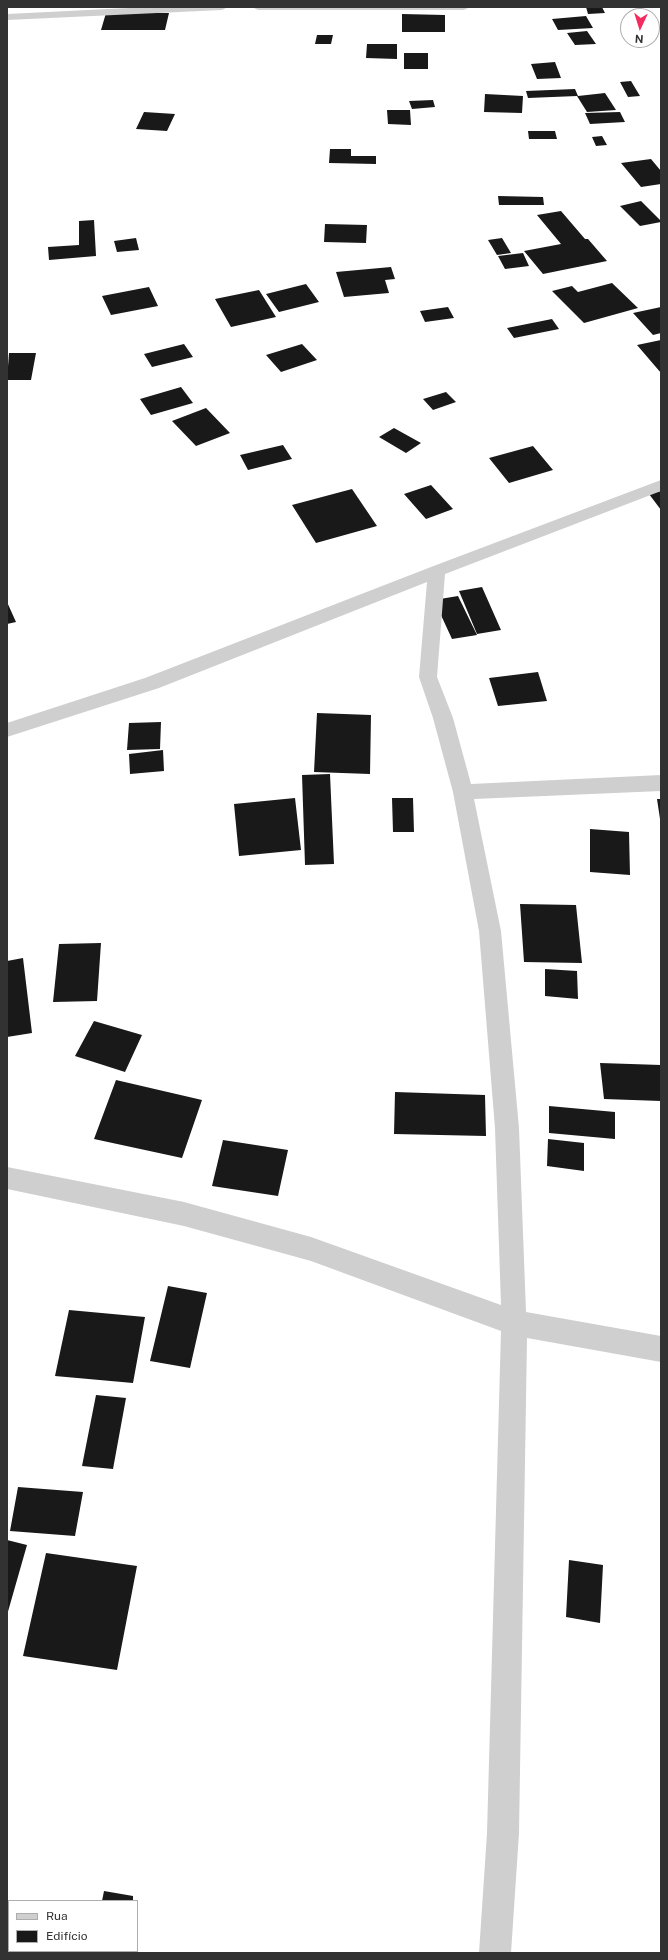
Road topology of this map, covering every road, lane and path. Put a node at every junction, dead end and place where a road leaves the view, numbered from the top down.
1 (222, 7) edge
2 (258, 7) edge
3 (345, 7) edge
4 (464, 7) edge
5 (7, 17) edge
6 (661, 485) edge
7 (437, 570) junction
8 (7, 730) edge
9 (661, 783) edge
10 (463, 792) junction
11 (7, 1178) edge
12 (514, 1323) junction
13 (661, 1349) edge
14 (495, 1953) edge

1 - 5 street
2 - 3 street
3 - 4 street
6 - 7 street
7 - 8 street
7 - 10 street
9 - 10 street
10 - 12 street
11 - 12 street
12 - 13 street
12 - 14 street

